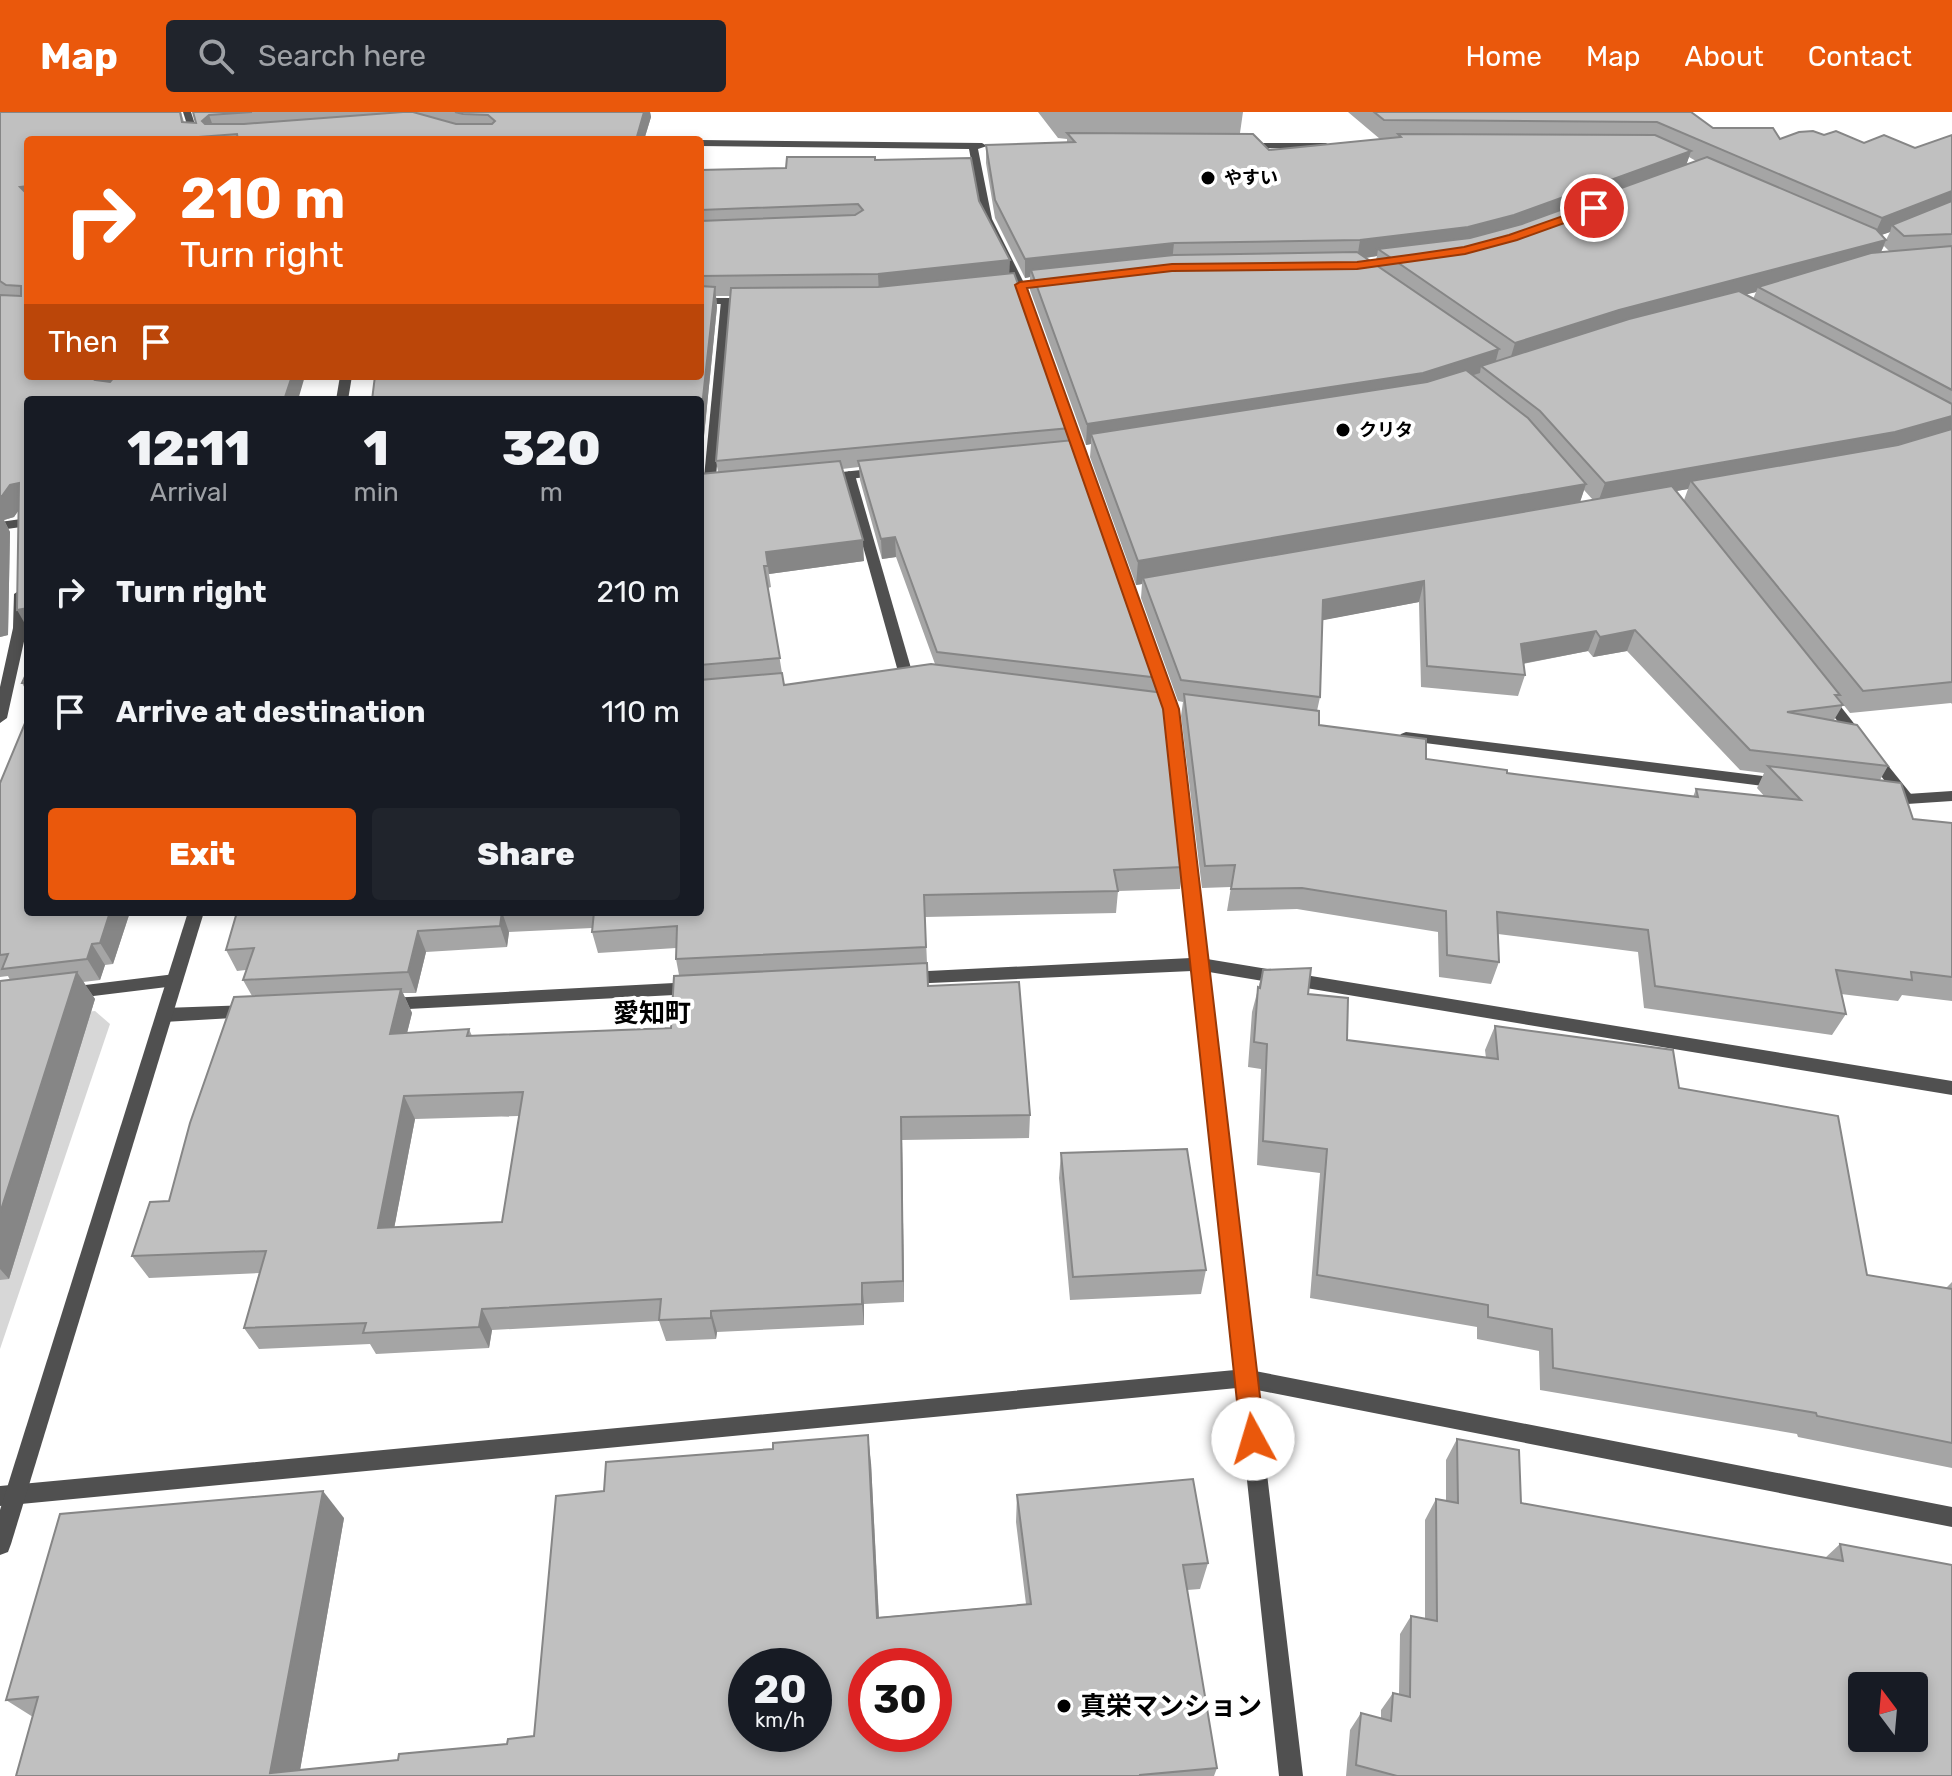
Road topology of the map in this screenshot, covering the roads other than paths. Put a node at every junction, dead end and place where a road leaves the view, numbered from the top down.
1 (187, 112) edge
2 (195, 136) edge
3 (704, 143) edge
4 (973, 146) junction
5 (989, 146) edge
6 (1236, 146) edge
7 (1345, 146) edge
8 (1035, 283) edge
9 (1014, 286) junction
10 (704, 301) edge
11 (726, 301) junction
12 (757, 301) edge
13 (1097, 450) edge
14 (1077, 453) junction
15 (896, 471) edge
16 (849, 475) junction
17 (803, 479) edge
18 (724, 486) edge
19 (704, 488) edge
20 (24, 519) edge
21 (24, 522) edge
22 (0, 526) edge
23 (19, 538) edge
24 (20, 583) edge
25 (905, 676) edge
26 (1818, 687) edge
27 (0, 718) edge
28 (1396, 736) edge
29 (1796, 785) edge
30 (1875, 795) edge
31 (1952, 796) edge
32 (1907, 799) junction
33 (195, 916) edge
34 (1200, 964) junction
35 (897, 978) edge
36 (175, 980) junction
37 (705, 988) edge
38 (48, 995) edge
39 (371, 1005) edge
40 (275, 1010) edge
41 (164, 1015) junction
42 (1952, 1088) edge
43 (1246, 1378) junction
44 (8, 1494) edge
45 (1952, 1517) edge
46 (0, 1544) edge
47 (1291, 1776) edge

1 - 2 street
3 - 4 street
4 - 5 street
4 - 9 street
6 - 7 street
8 - 9 street
9 - 14 street
10 - 11 street
11 - 12 street
11 - 19 street
13 - 14 street
14 - 34 street
15 - 16 street
16 - 17 street
16 - 25 street
18 - 19 street
20 - 22 street
21 - 23 street
24 - 27 street
26 - 32 street
28 - 29 street
30 - 32 street
31 - 32 street
33 - 36 street
34 - 35 street
34 - 42 street
34 - 43 street
36 - 38 street
36 - 41 street
37 - 39 street
40 - 41 street
41 - 44 street
43 - 44 street
43 - 45 street
43 - 47 street
44 - 46 street

